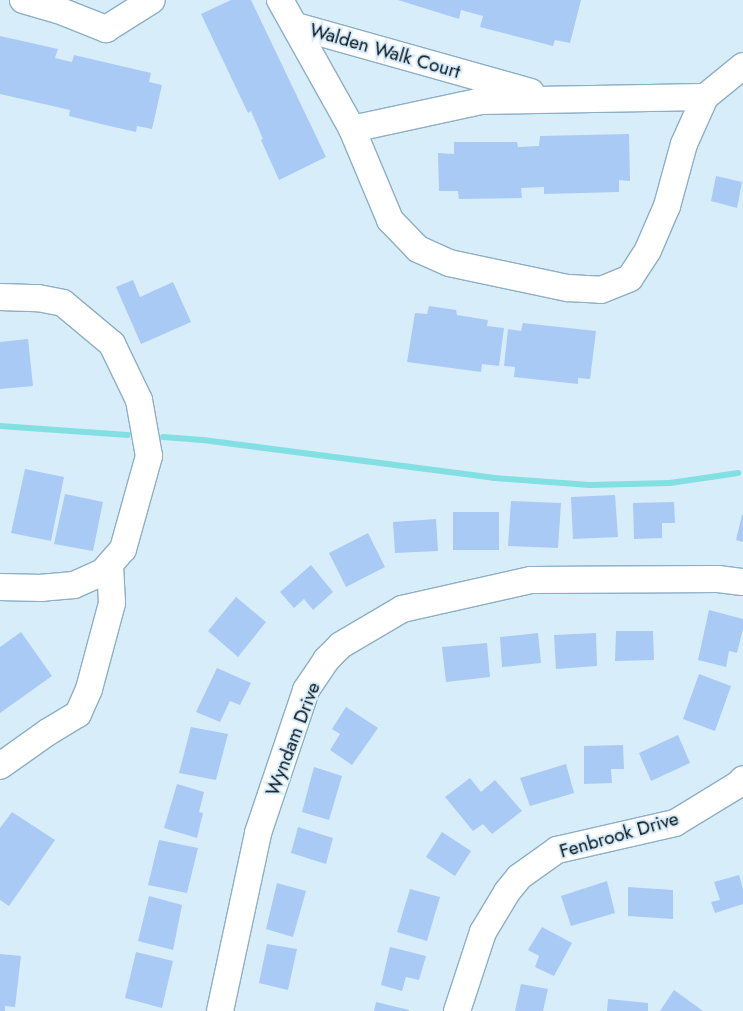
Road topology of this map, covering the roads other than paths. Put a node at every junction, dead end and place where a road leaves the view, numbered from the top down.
1 (23, 0) edge
2 (152, 0) edge
3 (280, 0) edge
4 (296, 26) junction
5 (743, 66) edge
6 (706, 97) junction
7 (558, 99) junction
8 (352, 129) junction
9 (0, 297) edge
10 (110, 565) junction
11 (743, 582) edge
12 (0, 587) edge
13 (0, 766) edge
14 (743, 779) edge
15 (220, 1011) edge
16 (457, 1011) edge

1 - 2 street
3 - 4 street
4 - 7 street, Walden Walk Court
4 - 8 street, Walden Walk Court
5 - 6 street
6 - 7 street, Walden Walk Court
6 - 8 street
7 - 8 street, Walden Walk Court
9 - 10 street
10 - 12 street
10 - 13 street
11 - 15 street, Wyndam Drive
14 - 16 street, Fenbrook Drive

